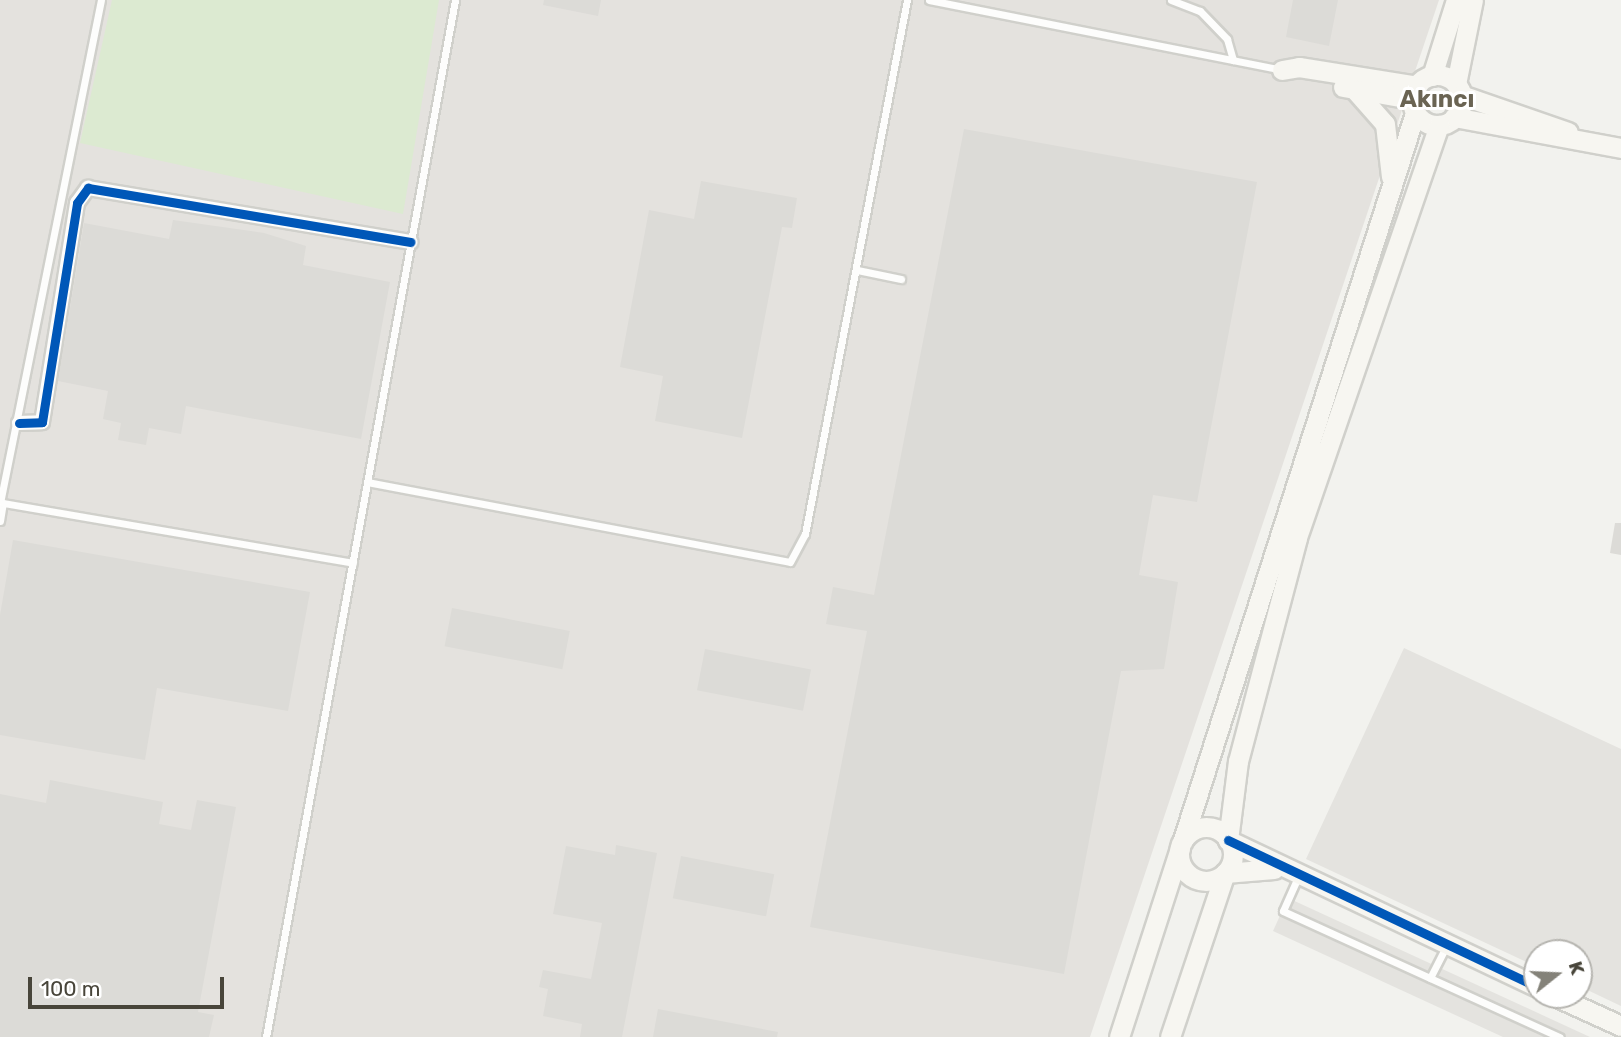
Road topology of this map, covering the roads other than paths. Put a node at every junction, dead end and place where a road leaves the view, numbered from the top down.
1 (101, 0) edge
2 (455, 0) edge
3 (907, 0) edge
4 (929, 0) edge
5 (1171, 0) edge
6 (1456, 0) edge
7 (1473, 0) edge
8 (949, 2) edge
9 (1233, 60) junction
10 (1282, 70) junction
11 (1354, 89) junction
12 (1458, 89) junction
13 (1419, 93) junction
14 (1447, 121) junction
15 (1595, 143) junction
16 (1621, 148) edge
17 (1390, 207) junction
18 (411, 242) junction
19 (857, 270) junction
20 (901, 279) dead end
21 (19, 423) junction
22 (368, 482) junction
23 (2, 503) edge
24 (0, 521) edge
25 (353, 562) junction
26 (1228, 840) junction
27 (1181, 844) junction
28 (1225, 873) junction
29 (1293, 875) junction
30 (1446, 946) junction
31 (1430, 978) junction
32 (1523, 981) edge
33 (1584, 1009) edge
34 (1621, 1026) edge
35 (266, 1037) edge
36 (1119, 1037) edge
37 (1170, 1037) edge
38 (1560, 1037) edge

1 - 21 lane
2 - 18 lane
3 - 19 lane
4 - 8 lane
5 - 9 lane
6 - 13 main road
7 - 12 main road
8 - 9 lane
9 - 10 lane
10 - 11 main road
10 - 13 main road
11 - 13 main road
11 - 17 main road
12 - 13 main road
12 - 14 main road
12 - 15 main road
13 - 14 main road
13 - 17 main road
14 - 15 main road
14 - 26 main road
15 - 16 main road
17 - 27 main road
18 - 21 street
18 - 22 lane
19 - 20 lane
19 - 22 lane
21 - 23 lane
22 - 25 lane
23 - 24 lane
23 - 25 lane
25 - 35 lane
26 - 27 main road
26 - 28 main road
26 - 29 main road
27 - 28 main road
27 - 36 main road
28 - 29 main road
28 - 37 main road
29 - 30 main road
29 - 31 lane
30 - 31 lane
30 - 32 main road
31 - 38 lane
33 - 34 main road

